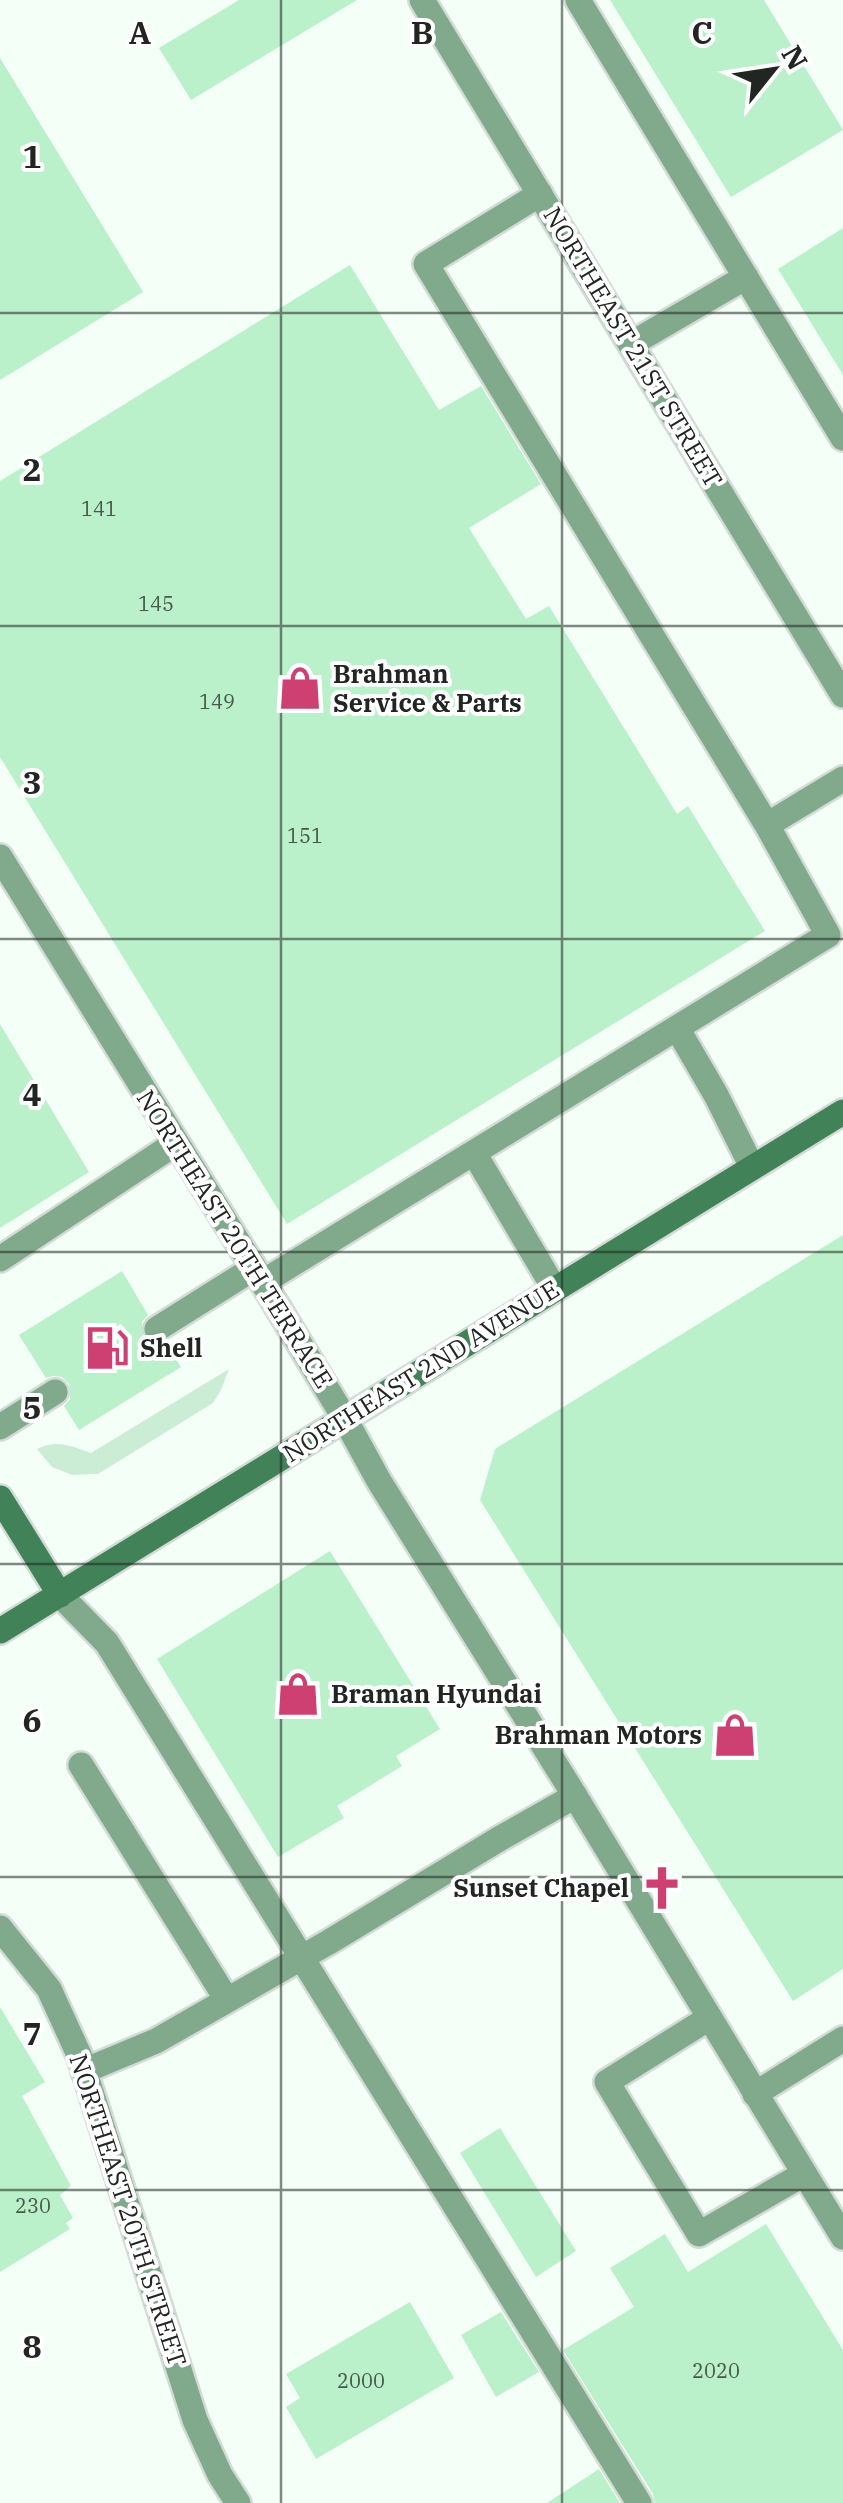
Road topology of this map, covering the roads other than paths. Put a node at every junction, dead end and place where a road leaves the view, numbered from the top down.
1 (422, 0) edge
2 (578, 0) edge
3 (540, 194) junction
4 (746, 277) junction
5 (631, 344) junction
6 (843, 438) edge
7 (843, 695) edge
8 (843, 779) edge
9 (767, 825) junction
10 (0, 858) edge
11 (677, 1028) junction
12 (843, 1112) edge
13 (176, 1143) junction
14 (474, 1154) junction
15 (752, 1168) junction
16 (0, 1260) edge
17 (258, 1275) junction
18 (554, 1288) junction
19 (157, 1329) dead end
20 (55, 1392) dead end
21 (346, 1419) junction
22 (0, 1427) edge
23 (0, 1498) edge
24 (60, 1596) junction
25 (0, 1632) edge
26 (81, 1765) dead end
27 (576, 1796) junction
28 (0, 1928) edge
29 (300, 1958) junction
30 (226, 2000) junction
31 (709, 2018) junction
32 (843, 2039) edge
33 (84, 2071) junction
34 (755, 2094) junction
35 (804, 2174) junction
36 (843, 2237) edge
37 (238, 2503) edge
38 (639, 2503) edge

1 - 3 street, NORTHEAST 21ST STREET
2 - 4 street
3 - 5 street, NORTHEAST 21ST STREET
3 - 9 street
4 - 5 street
4 - 6 street
5 - 7 street, NORTHEAST 21ST STREET
8 - 9 street
9 - 11 street
10 - 13 street, NORTHEAST 20TH TERRACE
11 - 14 street
11 - 15 street
12 - 15 main road, NORTHEAST 2ND AVENUE
13 - 16 street
13 - 17 street, NORTHEAST 20TH TERRACE
14 - 17 street
14 - 18 street
15 - 18 main road, NORTHEAST 2ND AVENUE
17 - 19 street
17 - 21 street, NORTHEAST 20TH TERRACE
18 - 21 main road, NORTHEAST 2ND AVENUE
20 - 22 street
21 - 24 main road, NORTHEAST 2ND AVENUE
21 - 27 street, NORTHEAST 20TH TERRACE
23 - 24 main road
24 - 25 main road, NORTHEAST 2ND AVENUE
24 - 29 street
26 - 30 street
27 - 29 street
27 - 31 street, NORTHEAST 20TH TERRACE
28 - 33 street, NORTHEAST 20TH STREET
29 - 30 street
29 - 38 street
30 - 33 street
31 - 34 street, NORTHEAST 20TH TERRACE
31 - 35 street
32 - 34 street
33 - 37 street, NORTHEAST 20TH STREET
34 - 35 street, NORTHEAST 20TH TERRACE
35 - 36 street, NORTHEAST 20TH TERRACE

